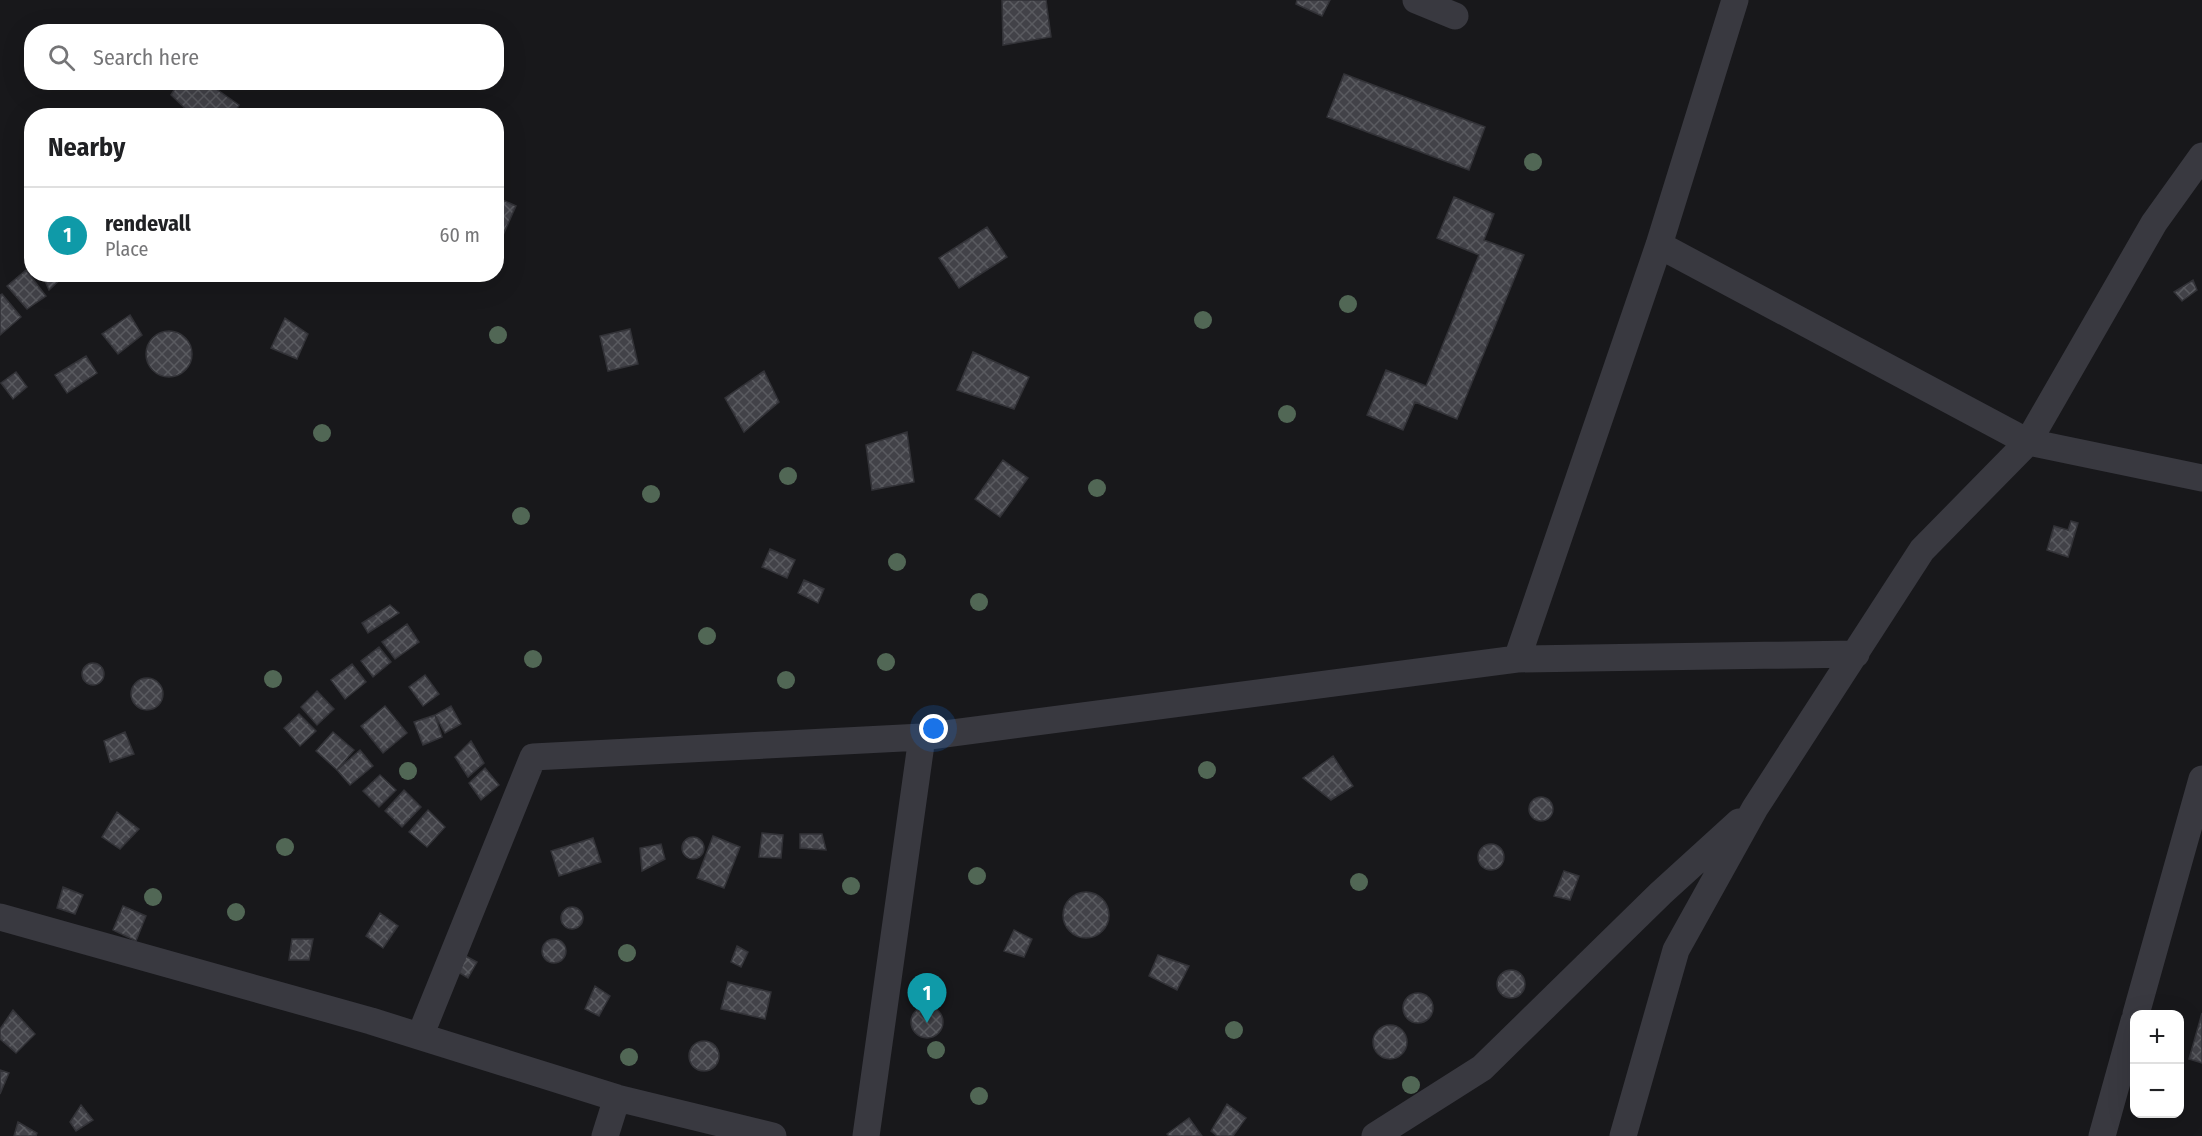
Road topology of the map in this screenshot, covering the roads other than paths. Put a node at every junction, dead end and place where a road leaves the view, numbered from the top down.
1 (1416, 0) edge
2 (1735, 0) edge
3 (1455, 16) dead end
4 (2202, 156) edge
5 (1659, 245) junction
6 (2028, 442) junction
7 (2202, 478) edge
8 (1856, 654) junction
9 (1517, 659) junction
10 (922, 737) junction
11 (2202, 779) edge
12 (1755, 808) junction
13 (0, 917) edge
14 (2137, 1010) edge
15 (2130, 1035) edge
16 (420, 1036) junction
17 (617, 1098) junction
18 (604, 1136) edge
19 (773, 1136) edge
20 (866, 1136) edge
21 (1375, 1136) edge
22 (1623, 1136) edge
23 (2102, 1136) edge

1 - 3 street
2 - 5 street
4 - 6 street
5 - 6 street
5 - 9 street
6 - 7 street
6 - 8 street
8 - 9 street
8 - 12 street
9 - 10 street
10 - 16 street
10 - 20 street
11 - 14 street
12 - 21 street
12 - 22 street
13 - 16 street
15 - 23 street
16 - 17 street
17 - 18 street
17 - 19 street

